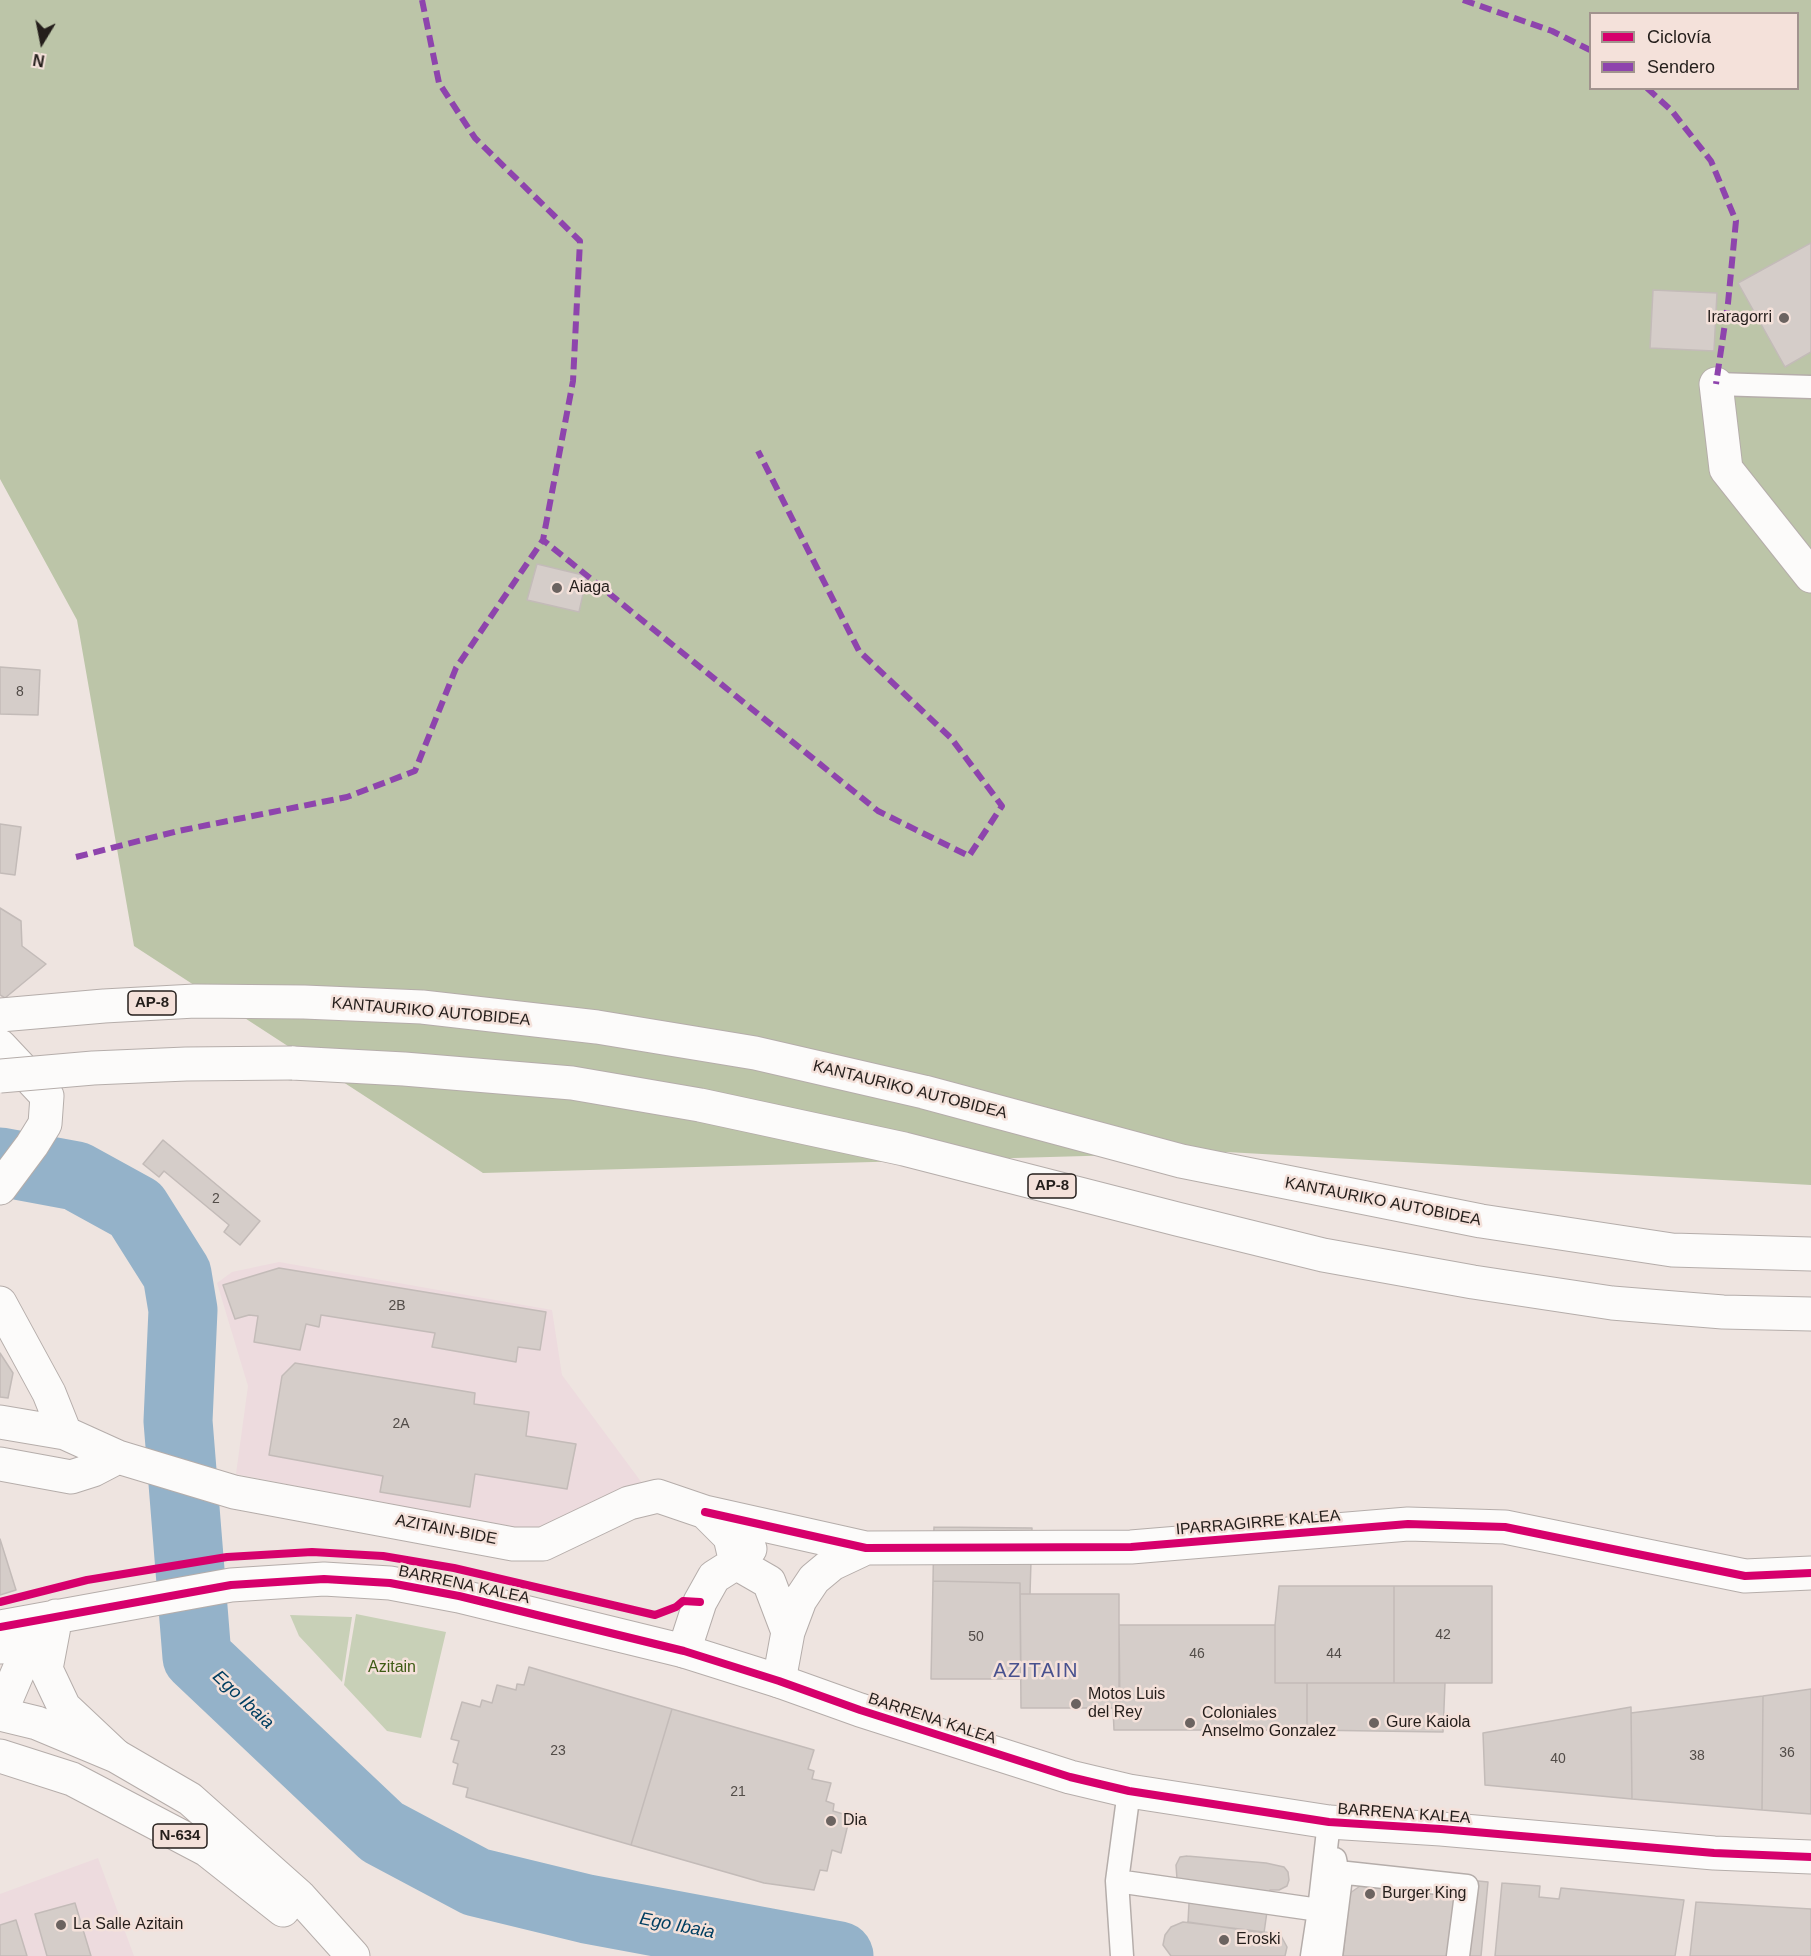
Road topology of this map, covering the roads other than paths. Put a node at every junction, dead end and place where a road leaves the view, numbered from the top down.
1 (1716, 384) joint
2 (1811, 387) edge
3 (1811, 576) edge
4 (0, 1015) edge
5 (0, 1046) edge
6 (0, 1076) edge
7 (3, 1183) edge
8 (1811, 1254) edge
9 (0, 1303) edge
10 (1811, 1314) edge
11 (0, 1422) edge
12 (65, 1433) junction
13 (118, 1457) junction
14 (0, 1464) edge
15 (705, 1512) junction
16 (790, 1530) junction
17 (866, 1548) junction
18 (736, 1563) junction
19 (832, 1564) junction
20 (1811, 1573) edge
21 (769, 1582) junction
22 (56, 1616) junction
23 (0, 1627) edge
24 (788, 1632) junction
25 (15, 1646) edge
26 (684, 1651) junction
27 (780, 1681) junction
28 (0, 1714) edge
29 (0, 1756) edge
30 (116, 1756) junction
31 (1130, 1791) junction
32 (1329, 1822) junction
33 (1811, 1857) edge
34 (1338, 1872) junction
35 (1116, 1881) junction
36 (1318, 1910) junction
37 (335, 1956) edge
38 (353, 1956) edge
39 (1122, 1956) edge
40 (1312, 1956) edge
41 (1331, 1956) edge
42 (1458, 1956) edge

1 - 2 lane
1 - 3 main road
4 - 8 main road, KANTAURIKO AUTOBIDEA / AP-8
5 - 7 main road
6 - 10 main road, AP-8, bridge
9 - 12 main road
11 - 12 main road, AZITAIN-BIDE
12 - 13 main road, AZITAIN-BIDE
13 - 14 main road
13 - 15 main road, AZITAIN-BIDE
15 - 16 main road, IPARRAGIRRE KALEA
15 - 18 main road, AZITAIN-BIDE
16 - 17 main road, IPARRAGIRRE KALEA
16 - 18 main road
17 - 19 main road
17 - 20 main road, IPARRAGIRRE KALEA
18 - 21 main road
18 - 26 main road
19 - 21 main road
19 - 24 main road
21 - 24 main road
22 - 23 main road, BARRENA KALEA
22 - 25 main road
22 - 26 main road, BARRENA KALEA
22 - 30 main road
24 - 27 main road
25 - 28 main road
26 - 27 main road, BARRENA KALEA
27 - 31 main road, BARRENA KALEA
28 - 30 main road
29 - 37 main road, N-634
30 - 38 main road
31 - 32 main road, BARRENA KALEA
31 - 35 lane
32 - 33 main road, BARRENA KALEA
32 - 34 lane
32 - 36 lane
34 - 41 lane
34 - 42 lane
35 - 36 lane
35 - 39 lane
36 - 40 lane

